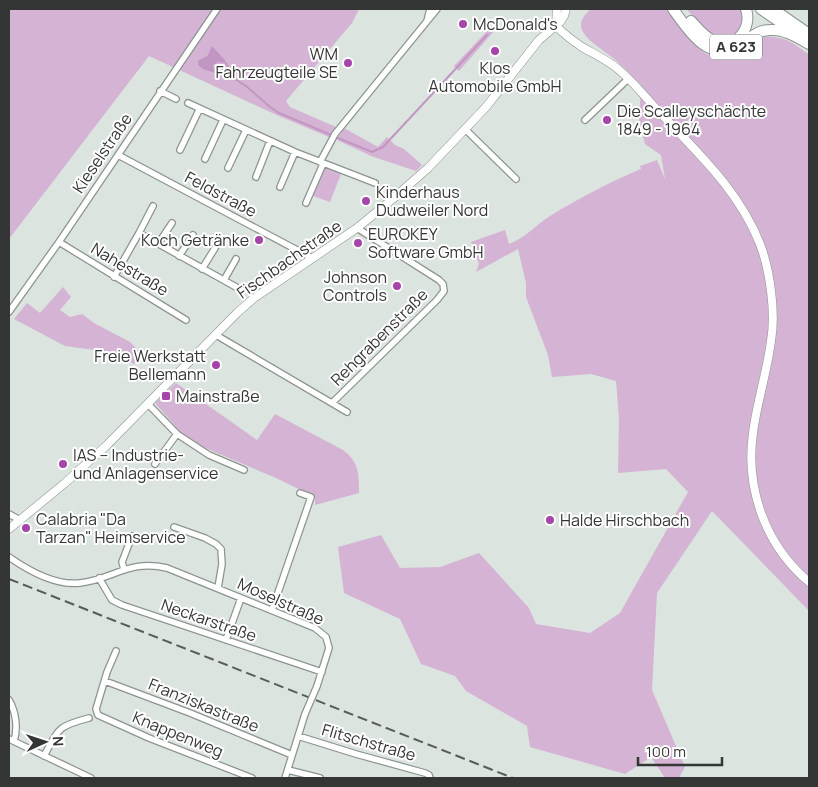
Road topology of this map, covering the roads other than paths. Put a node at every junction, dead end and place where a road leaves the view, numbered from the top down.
1 (217, 9) edge
2 (430, 9) edge
3 (437, 9) edge
4 (557, 9) edge
5 (566, 9) edge
6 (673, 9) edge
7 (682, 9) edge
8 (746, 9) edge
9 (761, 9) edge
10 (773, 9) edge
11 (427, 21) junction
12 (556, 26) junction
13 (809, 34) edge
14 (809, 43) edge
15 (628, 79) junction
16 (160, 91) junction
17 (176, 99) dead end
18 (188, 104) dead end
19 (200, 110) junction
20 (223, 120) junction
21 (585, 120) dead end
22 (246, 130) junction
23 (465, 130) junction
24 (270, 141) junction
25 (180, 150) dead end
26 (295, 152) junction
27 (118, 155) junction
28 (205, 159) dead end
29 (321, 163) junction
30 (228, 168) dead end
31 (256, 177) dead end
32 (516, 178) dead end
33 (375, 183) dead end
34 (280, 187) dead end
35 (306, 203) dead end
36 (153, 206) dead end
37 (172, 223) dead end
38 (357, 228) junction
39 (138, 233) junction
40 (193, 234) dead end
41 (59, 242) junction
42 (158, 244) junction
43 (216, 248) dead end
44 (179, 256) junction
45 (312, 258) junction
46 (236, 259) dead end
47 (202, 269) junction
48 (114, 276) junction
49 (224, 280) junction
50 (236, 287) dead end
51 (9, 312) edge
52 (186, 320) dead end
53 (216, 335) junction
54 (332, 402) junction
55 (148, 404) junction
56 (347, 412) dead end
57 (177, 434) junction
58 (155, 464) dead end
59 (244, 470) dead end
60 (300, 493) dead end
61 (9, 514) edge
62 (20, 520) junction
63 (174, 527) dead end
64 (9, 529) edge
65 (132, 536) dead end
66 (9, 557) edge
67 (124, 569) junction
68 (99, 578) junction
69 (809, 582) edge
70 (218, 588) junction
71 (241, 598) junction
72 (272, 610) junction
73 (226, 640) junction
74 (116, 652) dead end
75 (322, 672) junction
76 (105, 681) junction
77 (9, 700) edge
78 (89, 718) dead end
79 (298, 736) junction
80 (11, 740) edge
81 (292, 755) junction
82 (44, 756) junction
83 (288, 770) junction
84 (91, 778) edge
85 (252, 778) edge
86 (285, 778) edge
87 (320, 778) edge
88 (430, 778) edge

1 - 16 street, Kieselstraße
2 - 11 street
3 - 11 street
4 - 12 street
5 - 12 street, Fischbachstraße
6 - 14 highway, A 623
7 - 8 highway
9 - 14 highway, A 623
10 - 13 highway
11 - 29 street
12 - 15 street
12 - 23 street, Fischbachstraße
15 - 21 street
15 - 69 street
16 - 17 street
16 - 27 street, Kieselstraße
18 - 19 street
19 - 20 street
19 - 25 street
20 - 22 street
20 - 28 street
22 - 24 street
22 - 30 street
23 - 32 street
23 - 38 street, Fischbachstraße
24 - 26 street
24 - 31 street
26 - 29 street
26 - 34 street
27 - 41 street, Kieselstraße
27 - 45 street, Feldstraße
29 - 33 street
29 - 35 street
36 - 39 street
37 - 42 street
38 - 45 street, Fischbachstraße
38 - 54 street, Rehgrabenstraße
39 - 42 street
39 - 48 street
40 - 44 street
41 - 48 street, Nahestraße
41 - 51 street, Kieselstraße
42 - 44 street
43 - 47 street
44 - 47 street
45 - 53 street, Fischbachstraße
46 - 49 street
47 - 49 street
48 - 52 street, Nahestraße
49 - 50 street
53 - 54 street, Rehgrabenstraße
53 - 55 street, Fischbachstraße
54 - 56 street, Rehgrabenstraße
55 - 57 street
55 - 62 street, Fischbachstraße
57 - 58 street
57 - 59 street
60 - 72 street
61 - 62 street
62 - 64 street, Fischbachstraße
63 - 70 street, Moselstraße
65 - 67 street
66 - 68 street, Moselstraße
67 - 68 street, Moselstraße
67 - 70 street, Moselstraße
68 - 73 street, Neckarstraße
70 - 71 street, Moselstraße
71 - 72 street, Moselstraße
71 - 73 street
72 - 75 street, Moselstraße
73 - 75 street, Neckarstraße
74 - 76 street
75 - 79 street, Flitschstraße, bridge
76 - 81 street, Franziskastraße
76 - 85 street, Knappenweg
77 - 80 street
78 - 82 street
79 - 81 street, Flitschstraße
79 - 88 street, Flitschstraße
80 - 82 street
81 - 83 street, Flitschstraße
82 - 84 street
83 - 86 street, Flitschstraße
83 - 87 street

